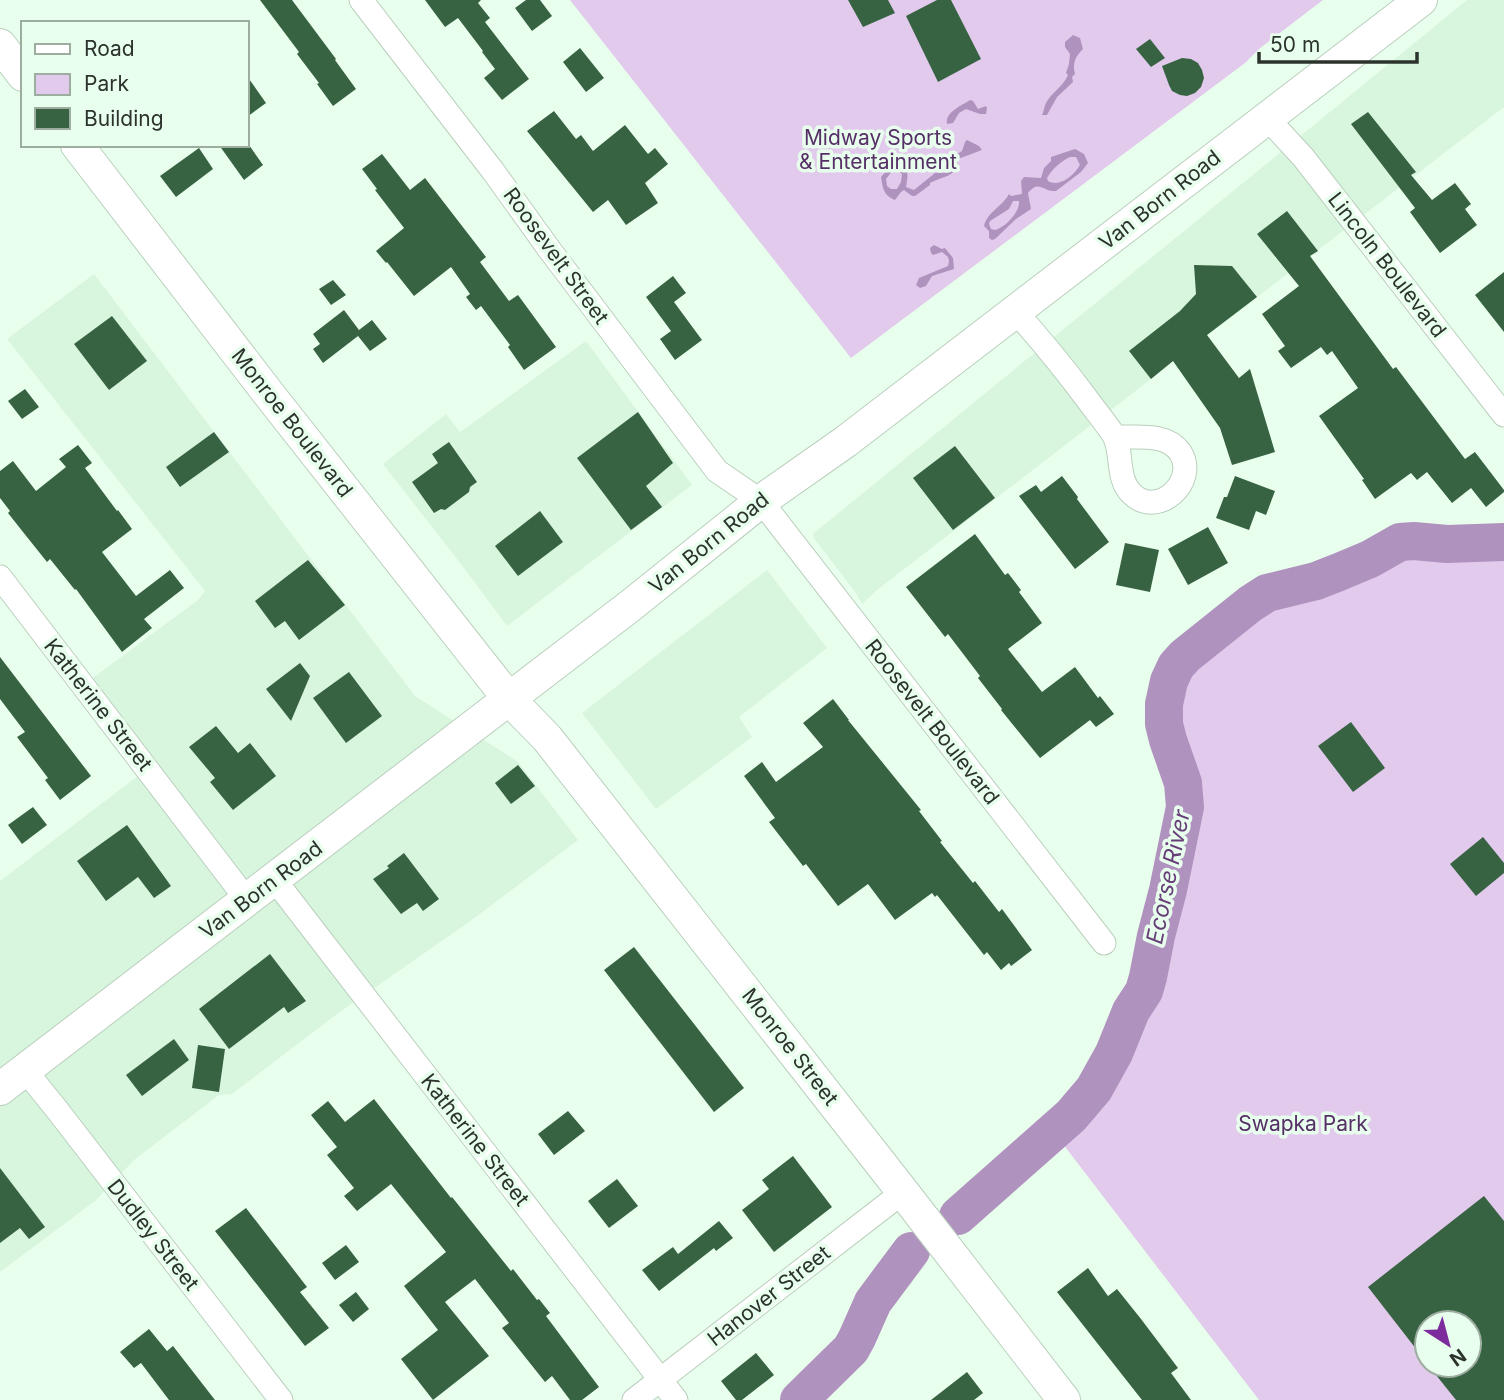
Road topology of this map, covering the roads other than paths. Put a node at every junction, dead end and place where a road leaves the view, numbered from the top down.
1 (361, 0) edge
2 (1421, 0) edge
3 (1267, 118) junction
4 (79, 147) edge
5 (1015, 311) junction
6 (1504, 415) edge
7 (1115, 437) dead end
8 (761, 501) junction
9 (0, 577) edge
10 (509, 699) junction
11 (274, 880) junction
12 (247, 900) junction
13 (1104, 943) dead end
14 (25, 1070) junction
15 (0, 1089) edge
16 (911, 1202) junction
17 (660, 1380) junction
18 (281, 1400) edge
19 (634, 1400) edge
20 (676, 1400) edge
21 (1064, 1400) edge

1 - 8 street, Roosevelt Street
2 - 3 main road, Van Born Road
3 - 5 main road, Van Born Road
3 - 6 street, Lincoln Boulevard
4 - 10 main road, Monroe Boulevard
5 - 7 street
5 - 8 main road, Van Born Road
8 - 10 main road, Van Born Road
8 - 13 street, Roosevelt Boulevard
9 - 12 street, Katherine Street
10 - 11 main road, Van Born Road
10 - 16 main road, Monroe Street
11 - 12 main road, Van Born Road
11 - 17 street, Katherine Street
12 - 14 main road, Van Born Road
14 - 15 main road, Van Born Road
14 - 18 street, Dudley Street
16 - 17 street, Hanover Street
16 - 21 main road, Monroe Street
17 - 19 street, Hanover Street
17 - 20 street, Katherine Street

